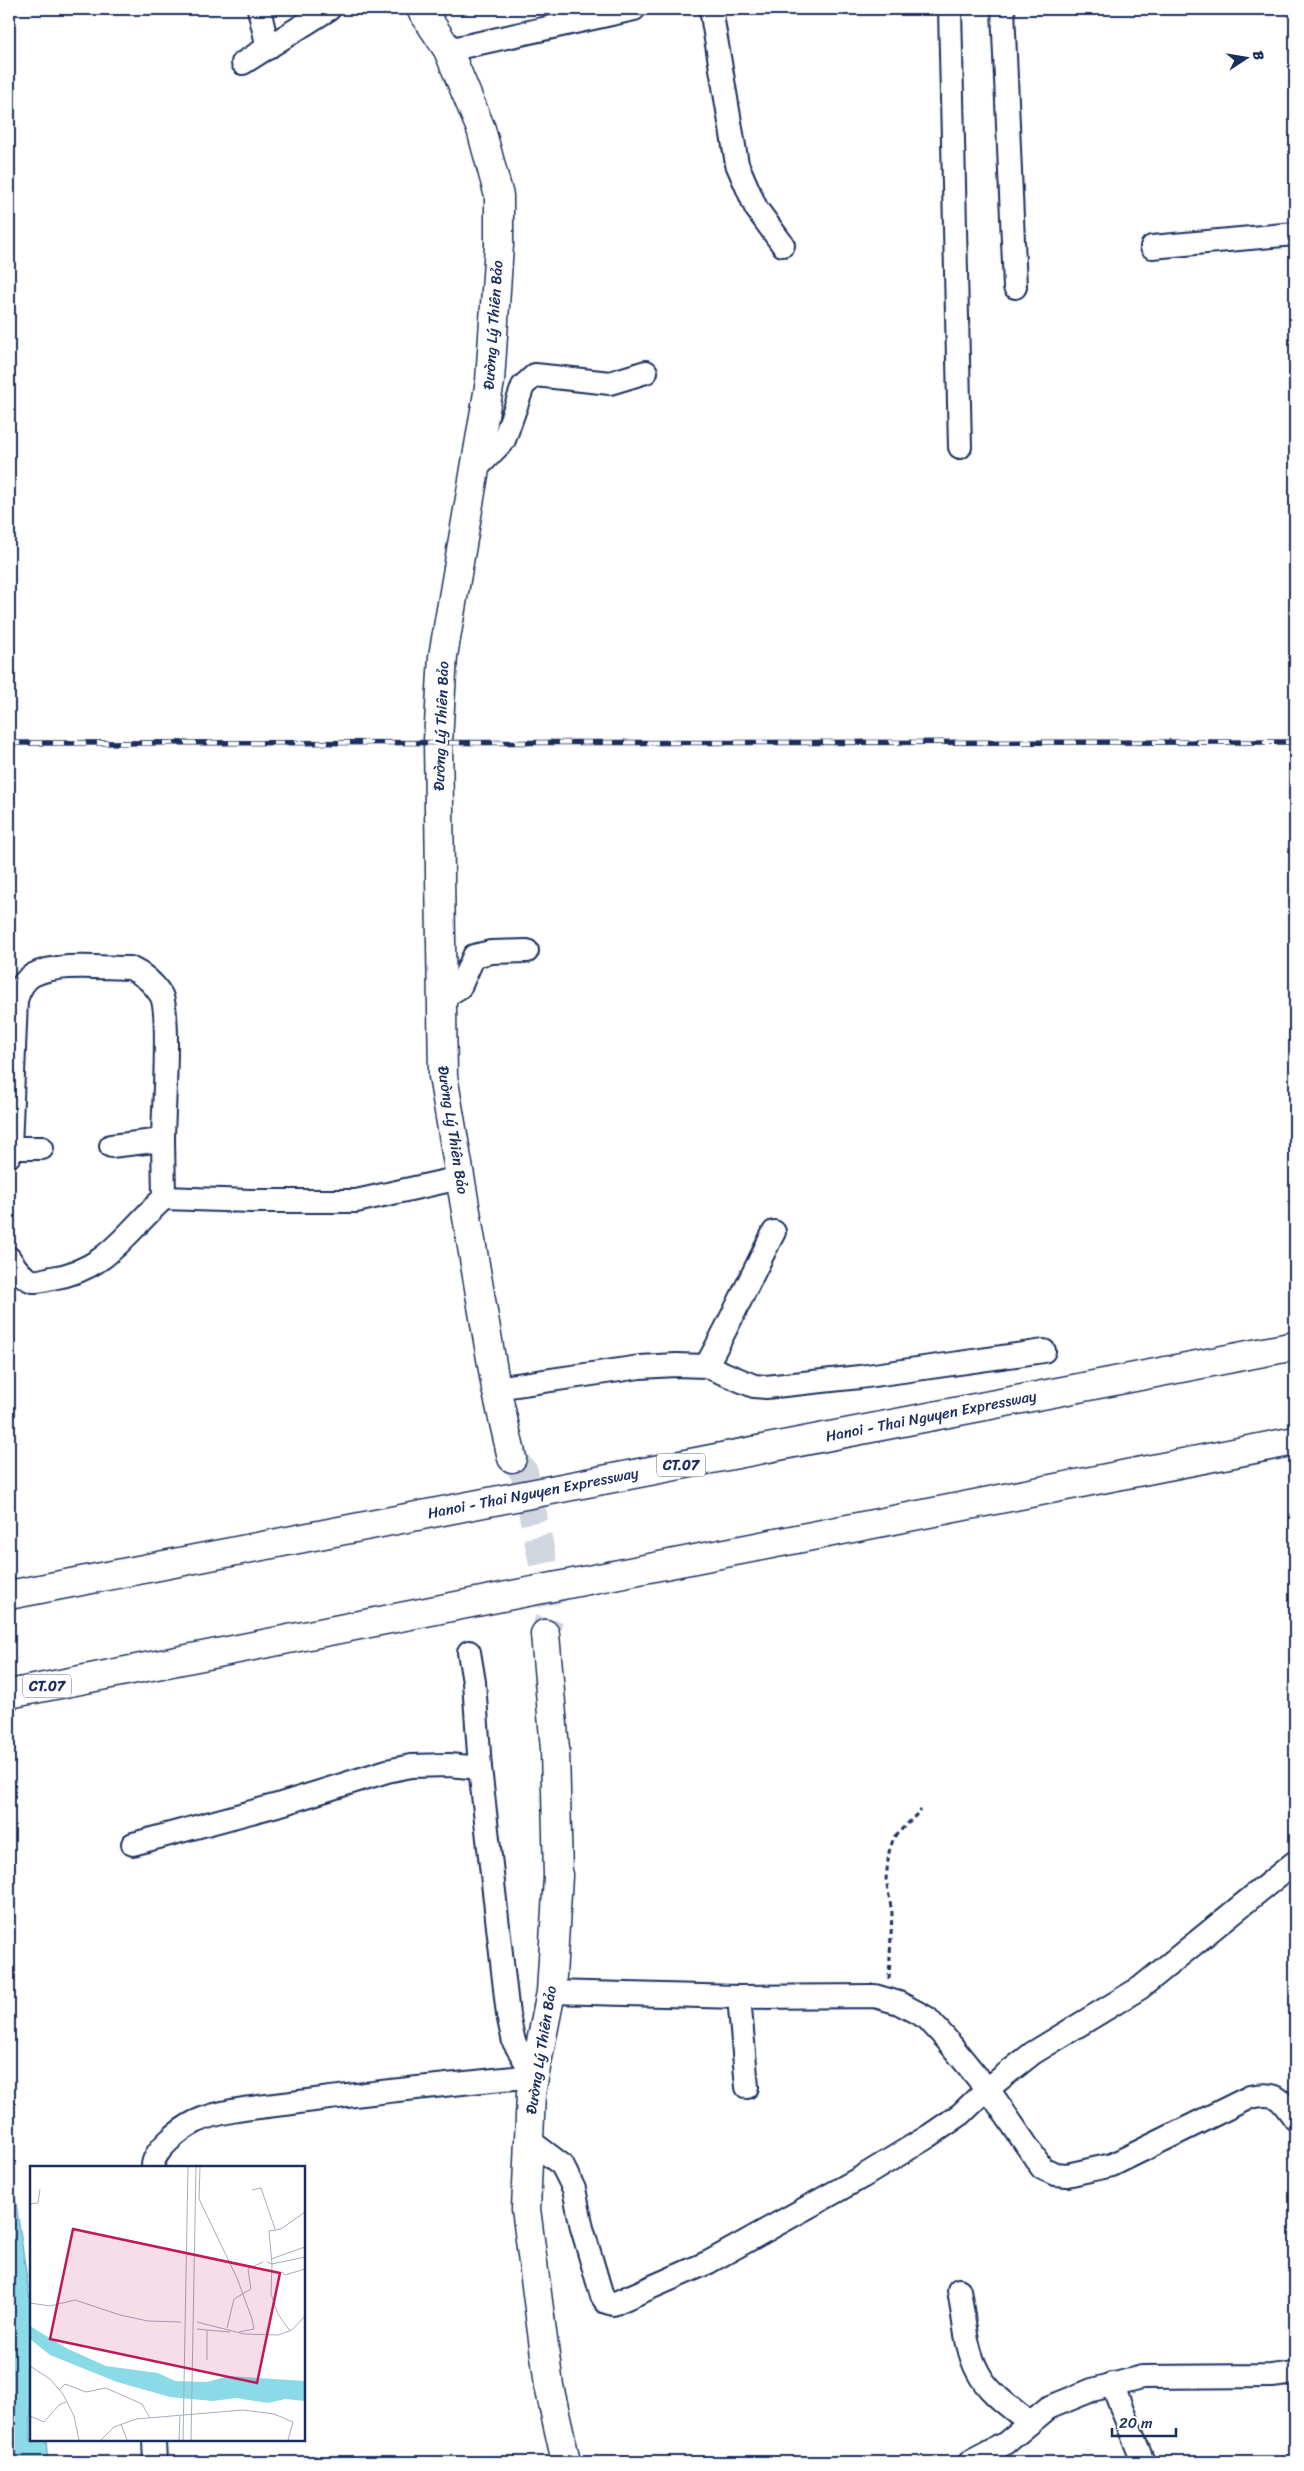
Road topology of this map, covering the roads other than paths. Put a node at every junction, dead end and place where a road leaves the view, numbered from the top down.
1 (259, 9) edge
2 (329, 9) edge
3 (422, 9) edge
4 (634, 9) edge
5 (711, 9) edge
6 (950, 9) edge
7 (1003, 9) edge
8 (268, 48) junction
9 (448, 50) junction
10 (243, 64) dead end
11 (1295, 234) edge
12 (783, 245) dead end
13 (1152, 247) dead end
14 (1015, 287) dead end
15 (646, 372) dead end
16 (960, 447) dead end
17 (474, 471) junction
18 (527, 951) dead end
19 (442, 998) junction
20 (163, 1140) junction
21 (111, 1146) dead end
22 (42, 1148) dead end
23 (9, 1152) edge
24 (460, 1178) junction
25 (164, 1198) junction
26 (774, 1232) dead end
27 (9, 1258) edge
28 (1295, 1346) edge
29 (1044, 1351) dead end
30 (706, 1366) junction
31 (496, 1388) junction
32 (1295, 1441) edge
33 (512, 1458) tunnel mouth
34 (9, 1595) edge
35 (545, 1634) tunnel mouth
36 (469, 1652) dead end
37 (9, 1694) edge
38 (480, 1768) junction
39 (133, 1844) dead end
40 (1295, 1862) edge
41 (551, 1992) junction
42 (739, 1997) junction
43 (534, 2076) junction
44 (747, 2086) dead end
45 (986, 2090) junction
46 (1295, 2118) edge
47 (529, 2140) junction
48 (153, 2166) edge
49 (960, 2290) dead end
50 (1295, 2373) edge
51 (1112, 2384) junction
52 (1030, 2423) junction
53 (154, 2441) edge
54 (982, 2459) edge
55 (155, 2462) edge
56 (566, 2462) edge
57 (1143, 2462) edge

1 - 8 street
2 - 8 street
3 - 9 main road, Đường Lý Thiên Bảo
4 - 9 street
5 - 12 street
6 - 16 street
7 - 14 street
8 - 10 street
9 - 17 main road, Đường Lý Thiên Bảo
11 - 13 street
15 - 17 street
17 - 19 main road, Đường Lý Thiên Bảo
18 - 19 street
19 - 24 main road, Đường Lý Thiên Bảo
20 - 21 street
20 - 23 street
20 - 25 street
22 - 23 street
24 - 25 street
24 - 31 main road, Đường Lý Thiên Bảo
25 - 27 street
26 - 30 street
28 - 34 main road, Hanoi - Thai Nguyen Expressway / CT.07
29 - 30 street
30 - 31 street
31 - 33 main road, Đường Lý Thiên Bảo
32 - 37 main road, CT.07
35 - 41 main road, Đường Lý Thiên Bảo
36 - 38 street
38 - 39 street
38 - 43 street
40 - 45 street
41 - 42 street
41 - 43 main road, Đường Lý Thiên Bảo
42 - 44 street
42 - 45 street
43 - 47 main road, Đường Lý Thiên Bảo
43 - 48 street
45 - 46 street
45 - 47 street
47 - 56 main road, Đường Lý Thiên Bảo
49 - 52 street
50 - 51 street
51 - 52 street
51 - 57 street
52 - 54 street
53 - 55 street

